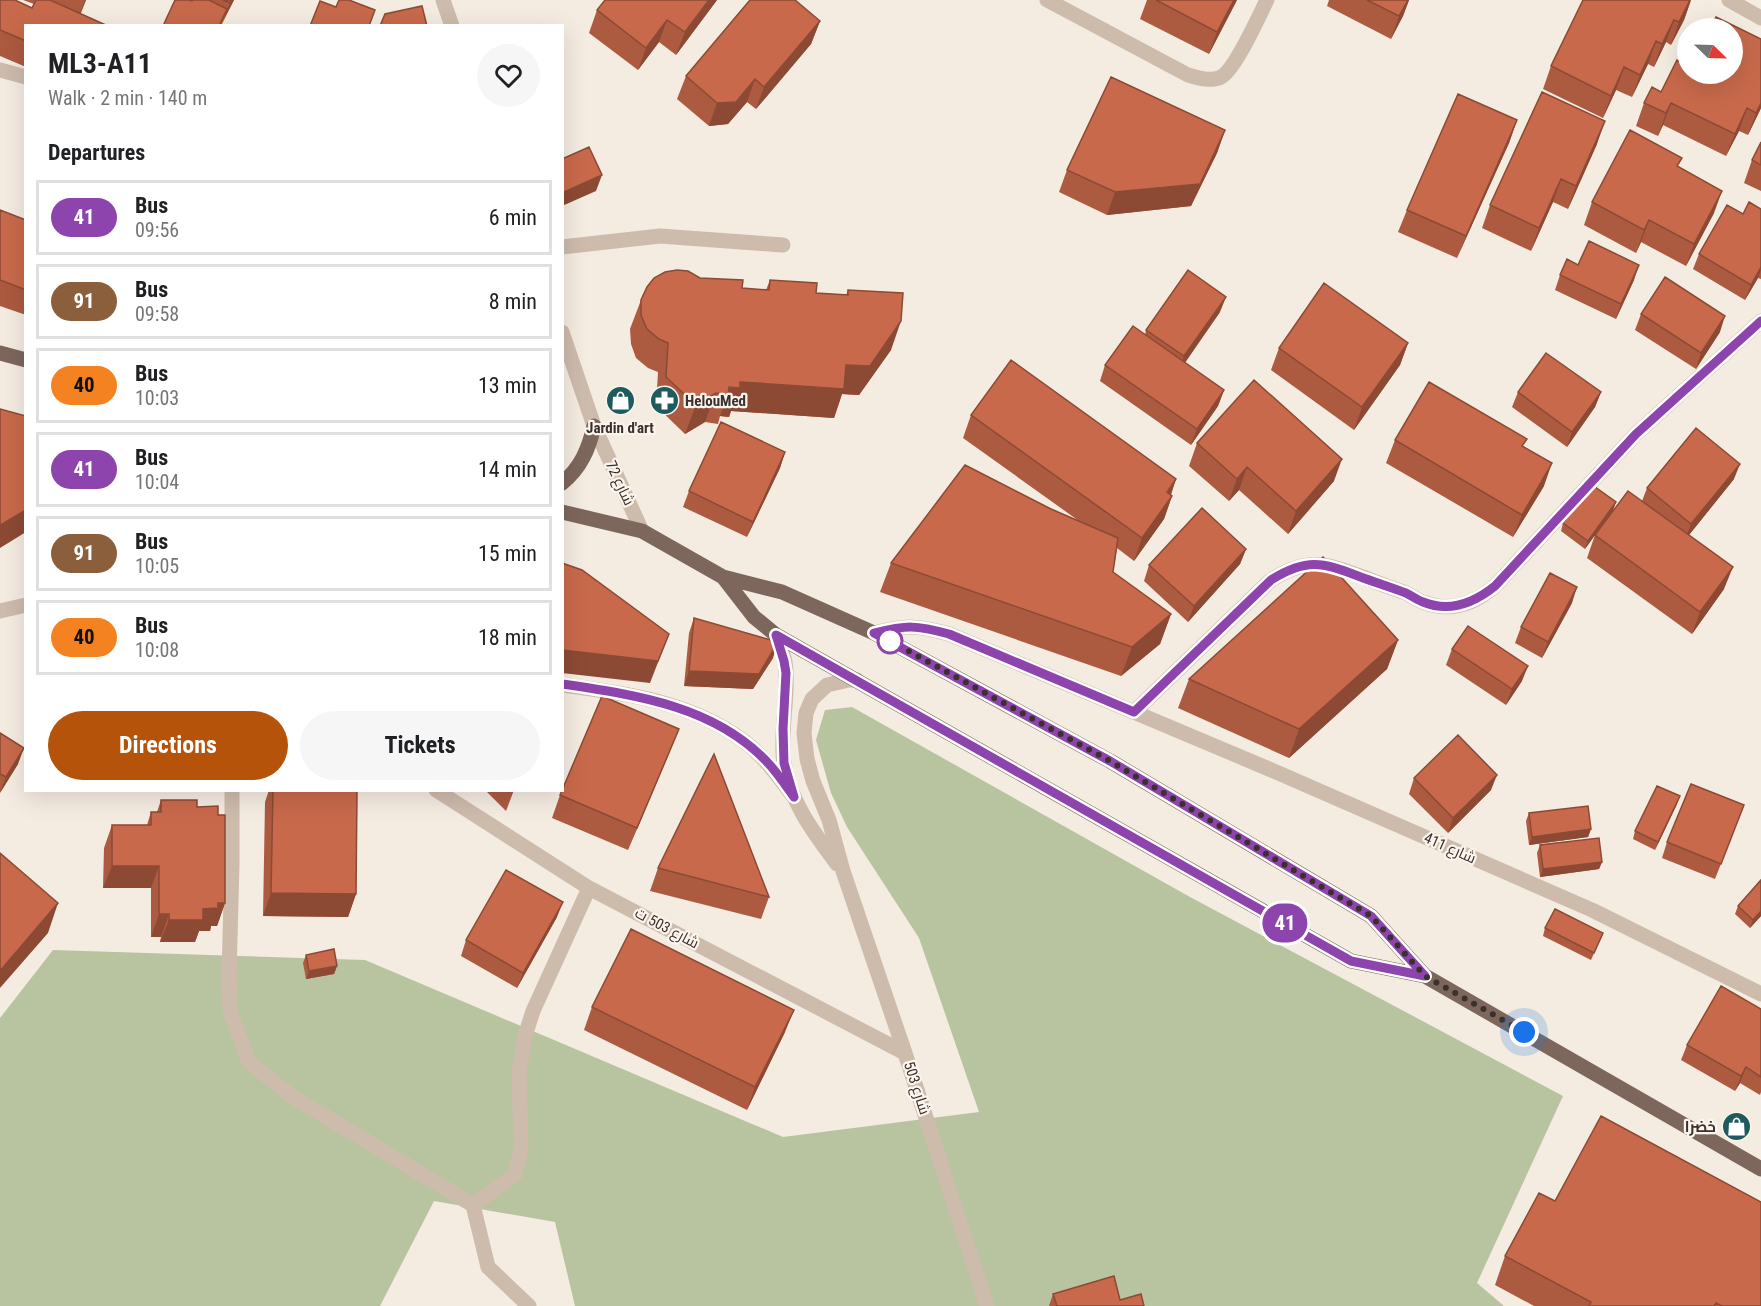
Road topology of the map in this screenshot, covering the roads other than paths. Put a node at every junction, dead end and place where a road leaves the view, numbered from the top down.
1 (443, 0) edge
2 (1047, 0) edge
3 (1267, 0) edge
4 (1729, 0) edge
5 (1761, 18) edge
6 (451, 24) edge
7 (0, 70) edge
8 (24, 76) edge
9 (783, 245) dead end
10 (564, 247) edge
11 (1761, 321) edge
12 (564, 338) edge
13 (0, 352) edge
14 (24, 359) edge
15 (594, 426) junction
16 (564, 481) edge
17 (564, 512) edge
18 (642, 531) junction
19 (723, 577) junction
20 (24, 605) edge
21 (0, 611) edge
22 (874, 633) junction
23 (776, 635) junction
24 (857, 680) junction
25 (564, 684) edge
26 (1134, 712) junction
27 (232, 792) edge
28 (439, 792) edge
29 (794, 797) junction
30 (843, 871) junction
31 (589, 888) junction
32 (1425, 976) junction
33 (1761, 994) edge
34 (905, 1053) junction
35 (1761, 1168) edge
36 (472, 1205) junction
37 (529, 1306) edge
38 (987, 1306) edge

1 - 6 street
2 - 3 street
4 - 5 street
7 - 8 street
9 - 10 street
11 - 26 street
12 - 15 street, شارع 72
13 - 14 main road
15 - 16 main road
15 - 18 street, شارع 72
17 - 18 main road
18 - 19 main road
19 - 22 main road
19 - 23 main road
20 - 21 street
22 - 26 street, شارع 411
22 - 32 main road
23 - 24 main road
23 - 29 street
24 - 30 street
24 - 32 main road
25 - 29 street
26 - 33 street, شارع 411
27 - 36 street
28 - 31 street, شارع 503 ت
29 - 30 street
30 - 34 street, شارع 503
31 - 34 street, شارع 503 ت
31 - 36 street
32 - 35 main road
34 - 38 street, شارع 503
36 - 37 street

